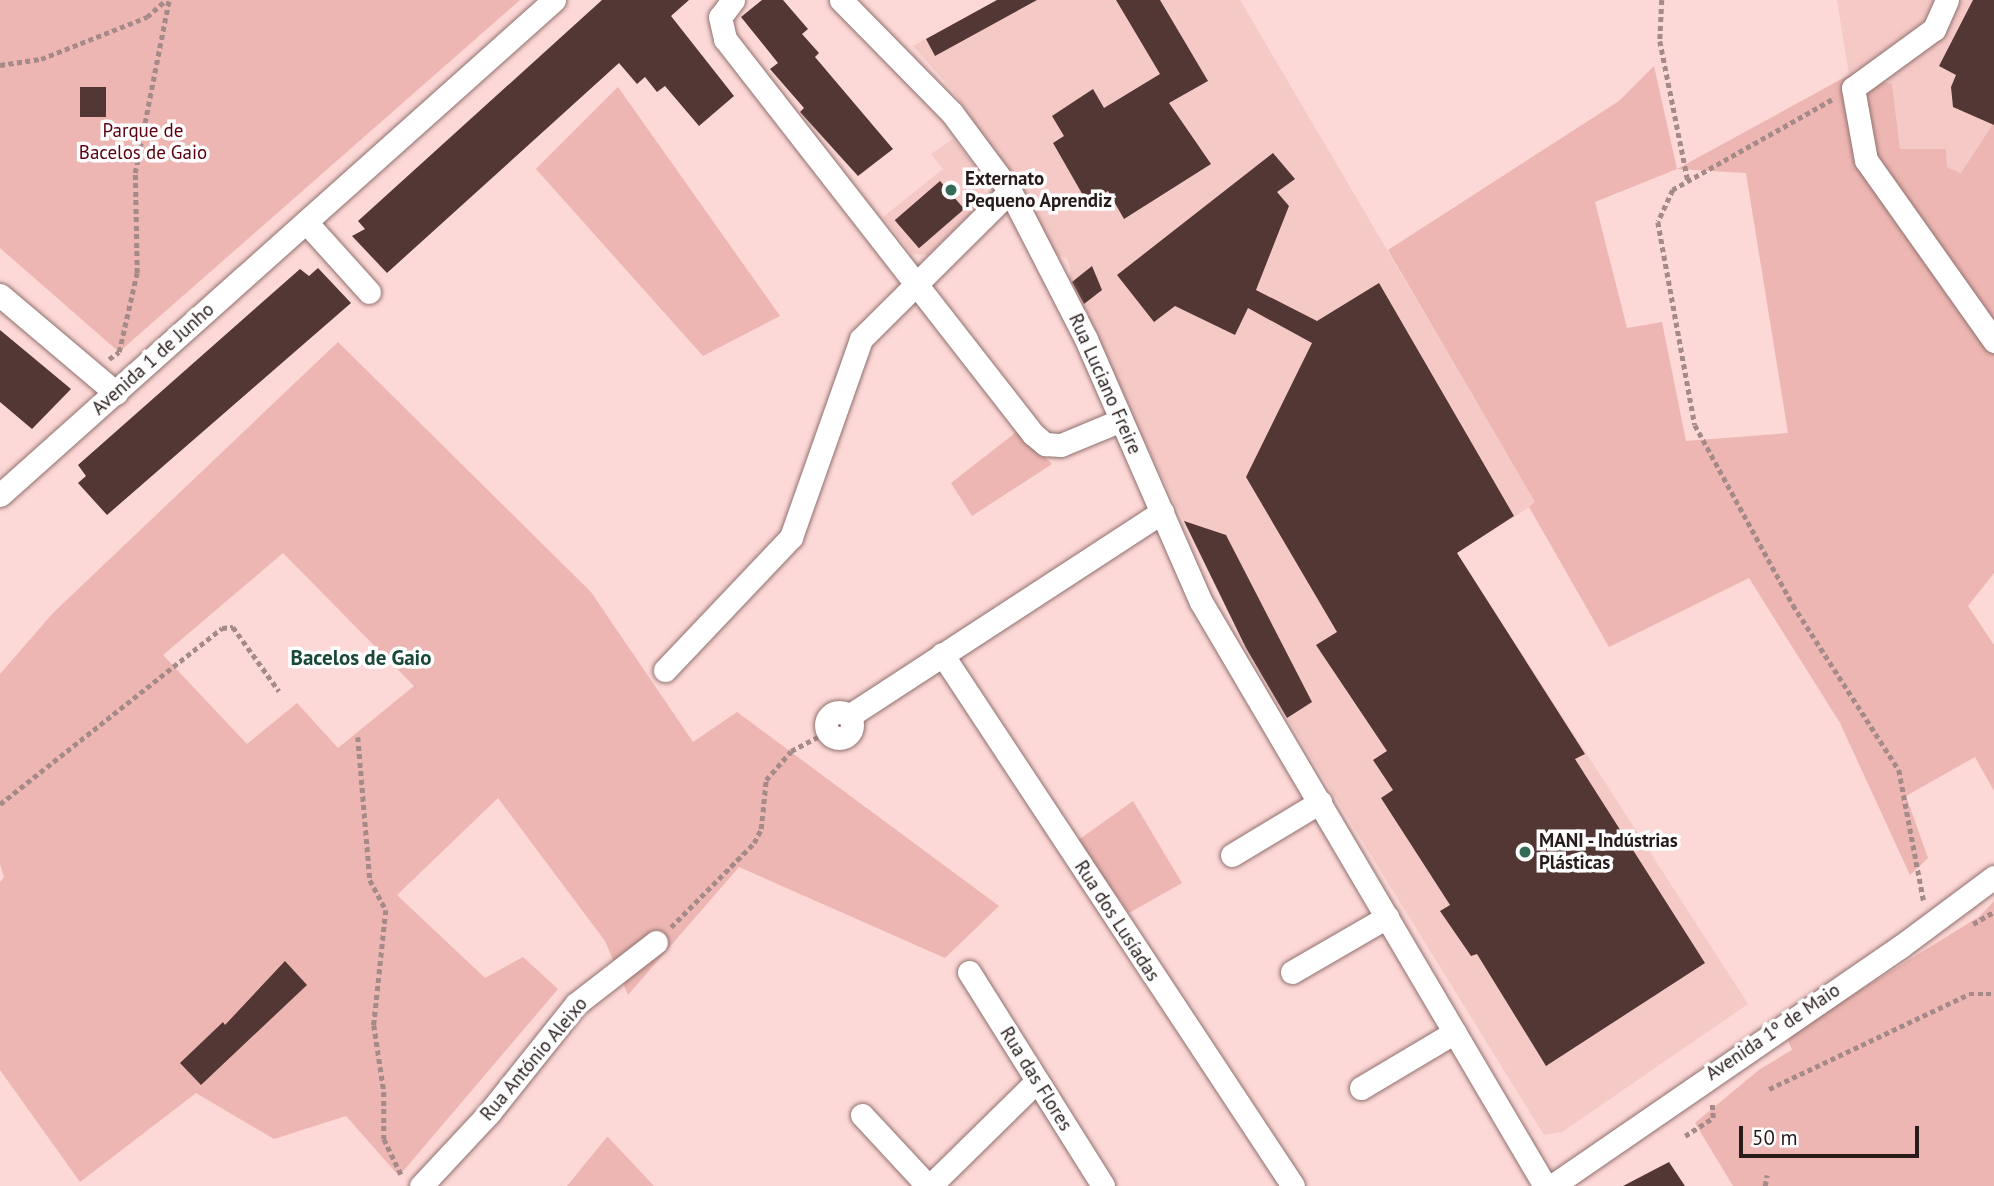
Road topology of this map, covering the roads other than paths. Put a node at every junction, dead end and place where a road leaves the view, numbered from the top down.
1 (554, 0) edge
2 (733, 0) edge
3 (841, 0) edge
4 (1947, 0) edge
5 (1010, 191) junction
6 (306, 222) junction
7 (916, 282) junction
8 (369, 292) dead end
9 (0, 295) edge
10 (1994, 341) edge
11 (116, 393) junction
12 (1121, 420) junction
13 (0, 495) edge
14 (1162, 512) junction
15 (943, 654) junction
16 (665, 670) dead end
17 (827, 732) road end
18 (1320, 802) junction
19 (1232, 855) dead end
20 (1994, 877) edge
21 (1387, 916) junction
22 (656, 942) road end
23 (969, 972) dead end
24 (1292, 972) dead end
25 (1455, 1032) junction
26 (1037, 1081) junction
27 (1361, 1088) dead end
28 (862, 1115) dead end
29 (421, 1186) edge
30 (929, 1186) edge
31 (1103, 1186) edge
32 (1293, 1186) edge
33 (1545, 1186) edge
34 (1552, 1186) edge

1 - 6 street, Avenida 1 de Junho
2 - 7 street
3 - 5 street, Rua Luciano Freire
4 - 10 street
5 - 7 street
5 - 12 street, Rua Luciano Freire
6 - 8 street
6 - 11 street, Avenida 1 de Junho
7 - 12 street
7 - 16 street
9 - 11 street
11 - 13 street, Avenida 1 de Junho
12 - 14 street, Rua Luciano Freire
14 - 15 street
14 - 18 street, Rua Luciano Freire
15 - 17 street
15 - 32 street, Rua dos Lusíadas
18 - 19 street
18 - 21 street, Rua Luciano Freire
20 - 34 street, Avenida 1º de Maio
21 - 24 street
21 - 25 street, Rua Luciano Freire
22 - 29 street, Rua António Aleixo
23 - 26 street, Rua das Flores
25 - 27 street
25 - 33 street, Rua Luciano Freire
26 - 30 street
26 - 31 street, Rua das Flores
28 - 30 street

